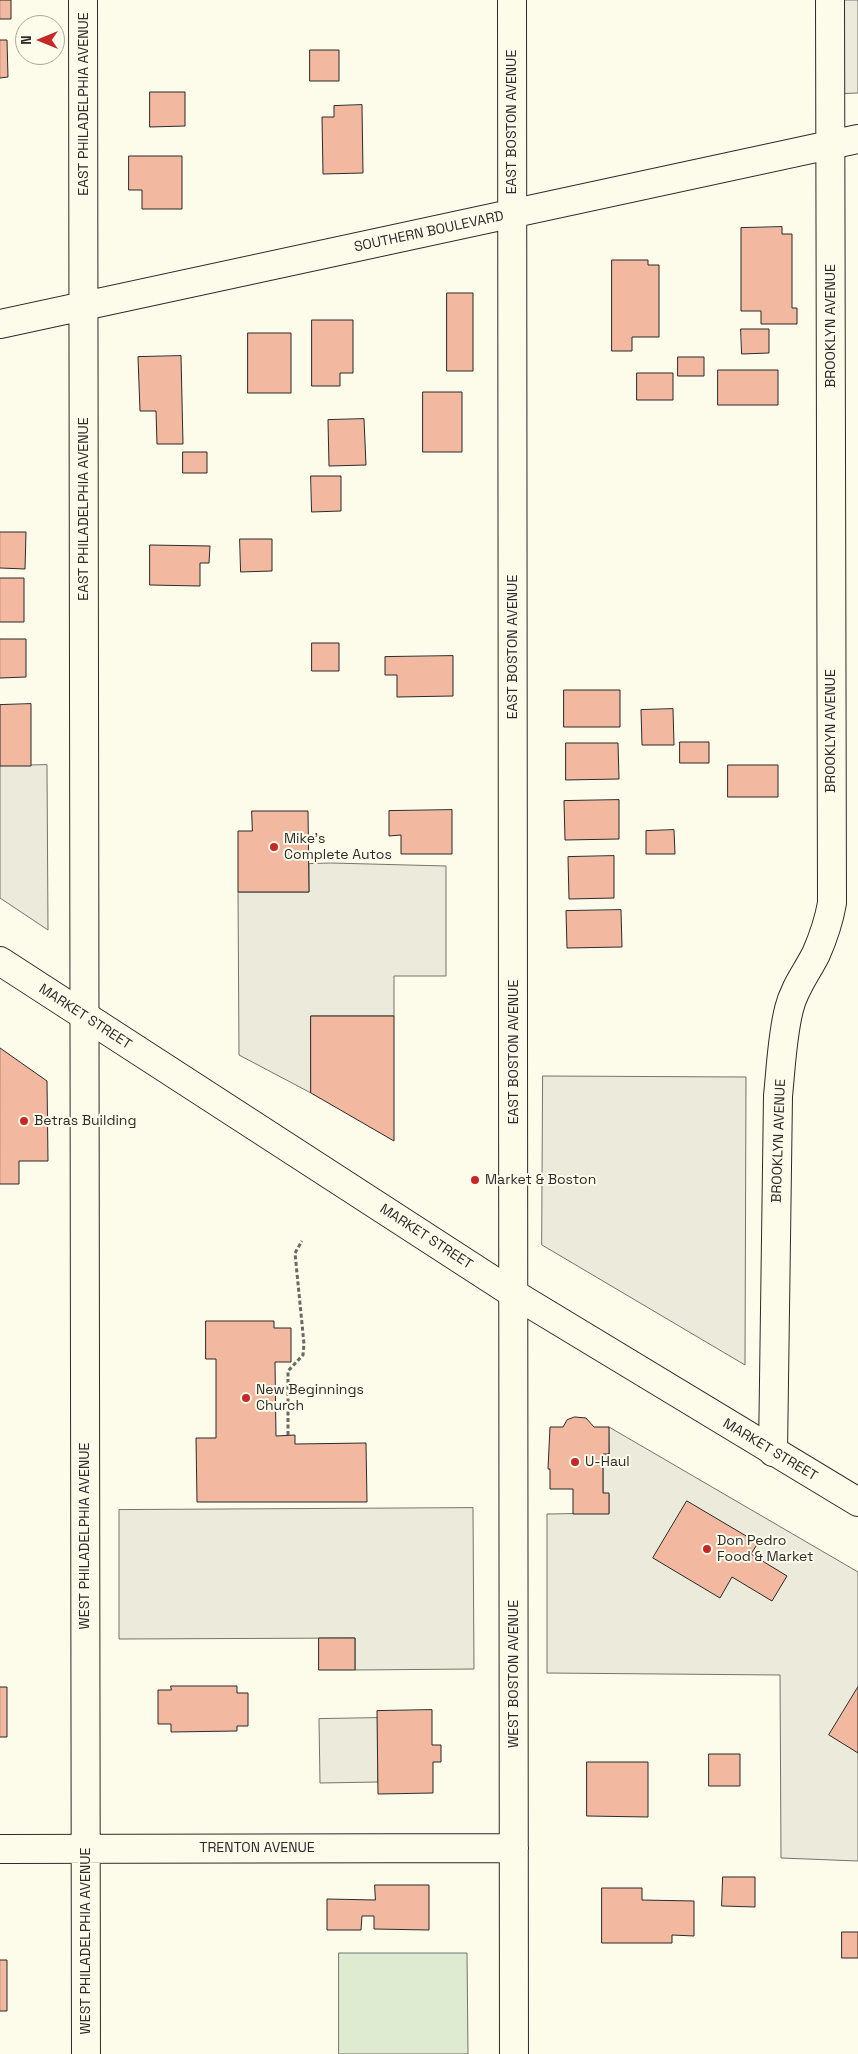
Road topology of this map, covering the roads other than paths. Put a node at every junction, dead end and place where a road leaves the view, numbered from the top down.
1 (83, 0) edge
2 (512, 0) edge
3 (830, 0) edge
4 (858, 139) edge
5 (830, 145) junction
6 (512, 214) junction
7 (84, 307) junction
8 (0, 324) edge
9 (0, 961) edge
10 (84, 1018) junction
11 (514, 1294) junction
12 (773, 1452) junction
13 (858, 1502) edge
14 (514, 1848) junction
15 (0, 1849) edge
16 (86, 1849) junction
17 (86, 2054) edge
18 (514, 2054) edge

1 - 7 street, EAST PHILADELPHIA AVENUE
2 - 6 street, EAST BOSTON AVENUE
3 - 5 street, BROOKLYN AVENUE
4 - 5 street, SOUTHERN BOULEVARD
5 - 6 street, SOUTHERN BOULEVARD
5 - 12 street, BROOKLYN AVENUE
6 - 7 street, SOUTHERN BOULEVARD
6 - 11 street, EAST BOSTON AVENUE
7 - 8 street, SOUTHERN BOULEVARD
7 - 10 street, EAST PHILADELPHIA AVENUE
9 - 10 street, MARKET STREET
10 - 11 street, MARKET STREET
10 - 16 street, WEST PHILADELPHIA AVENUE
11 - 12 street, MARKET STREET
11 - 14 street, WEST BOSTON AVENUE
12 - 13 street, MARKET STREET
14 - 16 street, TRENTON AVENUE
14 - 18 street, WEST BOSTON AVENUE
15 - 16 street, TRENTON AVENUE
16 - 17 street, WEST PHILADELPHIA AVENUE

